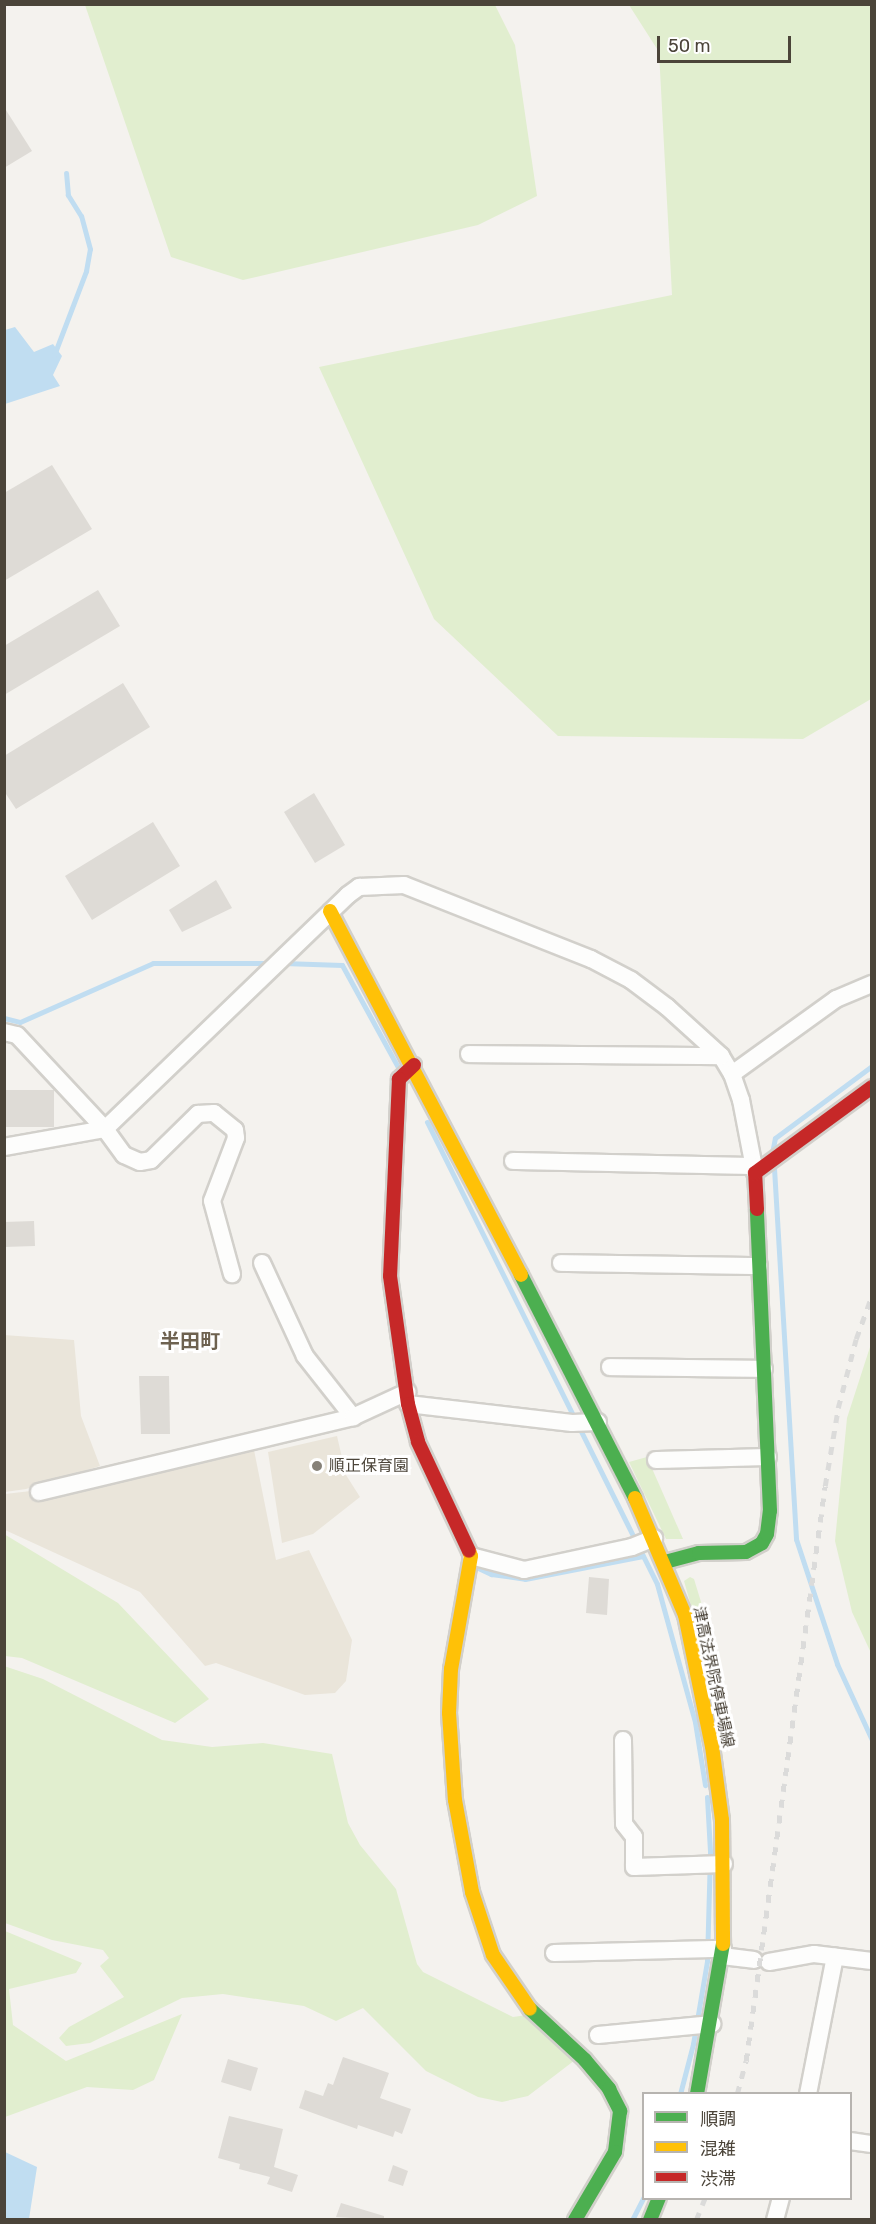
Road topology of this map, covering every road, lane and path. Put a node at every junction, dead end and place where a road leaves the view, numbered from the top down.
1 (330, 911) junction
2 (872, 984) edge
3 (4, 1032) edge
4 (469, 1054) dead end
5 (721, 1056) junction
6 (406, 1071) junction
7 (732, 1074) junction
8 (872, 1087) edge
9 (105, 1129) junction
10 (4, 1148) edge
11 (513, 1161) dead end
12 (757, 1169) junction
13 (262, 1263) dead end
14 (561, 1263) dead end
15 (759, 1266) junction
16 (231, 1274) dead end
17 (610, 1367) dead end
18 (764, 1369) junction
19 (403, 1397) junction
20 (353, 1417) junction
21 (585, 1423) junction
22 (768, 1457) junction
23 (656, 1460) dead end
24 (39, 1492) dead end
25 (643, 1543) junction
26 (470, 1561) junction
27 (665, 1562) junction
28 (623, 1740) dead end
29 (715, 1864) junction
30 (715, 1951) junction
31 (554, 1953) dead end
32 (835, 1957) junction
33 (872, 1961) edge
34 (702, 2025) junction
35 (598, 2036) dead end
36 (697, 2092) edge
37 (808, 2092) edge
38 (852, 2141) edge
39 (872, 2144) edge
40 (659, 2200) edge
41 (780, 2200) edge
42 (575, 2220) edge
43 (650, 2220) edge
44 (775, 2220) edge

1 - 5 street
1 - 6 street, 津高法界院停車場線
1 - 9 street
2 - 7 street
3 - 9 street
4 - 5 street
5 - 7 street
6 - 19 street
6 - 21 street, 津高法界院停車場線
7 - 12 street
8 - 12 street
9 - 10 street
9 - 16 street
11 - 12 street
12 - 15 street
13 - 20 street
14 - 15 street
15 - 18 street
17 - 18 street
18 - 22 street
19 - 20 street
19 - 21 street
19 - 26 street
20 - 24 street
21 - 25 street, 津高法界院停車場線
22 - 23 street
22 - 27 street
25 - 26 street
25 - 27 street, 津高法界院停車場線
26 - 42 street
27 - 29 street, 津高法界院停車場線
28 - 29 street
29 - 30 street, 津高法界院停車場線
30 - 31 street
30 - 32 street
30 - 34 street, 津高法界院停車場線
32 - 33 street
32 - 37 street
34 - 35 street
34 - 36 street, 津高法界院停車場線
38 - 39 street
40 - 43 street
41 - 44 street

